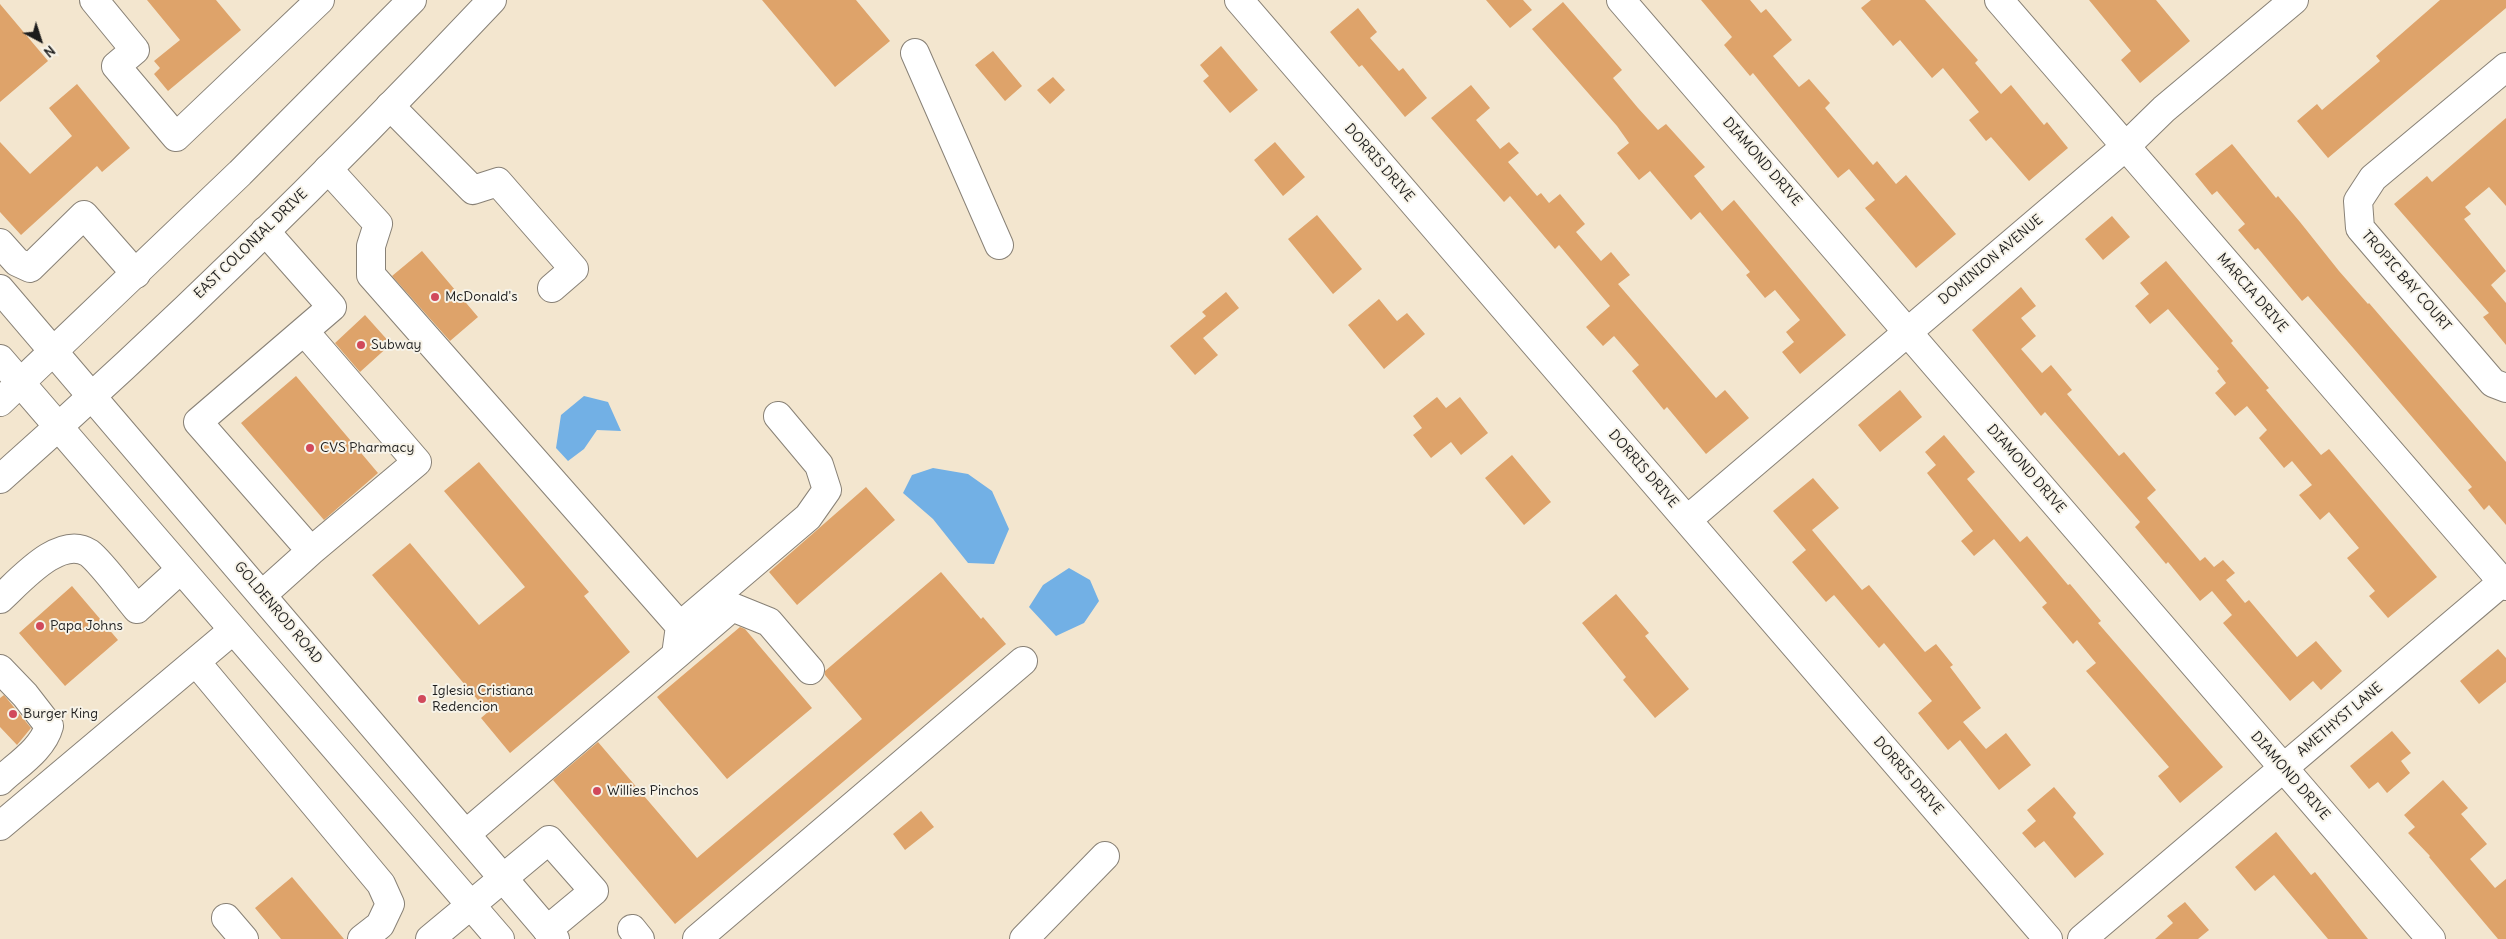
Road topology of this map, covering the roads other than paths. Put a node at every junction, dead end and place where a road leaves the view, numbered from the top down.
1 (94, 0) edge
2 (320, 0) edge
3 (412, 0) edge
4 (492, 0) edge
5 (1238, 0) edge
6 (1621, 0) edge
7 (1999, 0) edge
8 (2294, 0) edge
9 (915, 54) dead end
10 (2506, 67) edge
11 (390, 106) junction
12 (2125, 147) junction
13 (328, 169) junction
14 (265, 231) junction
15 (0, 243) edge
16 (999, 245) dead end
17 (136, 274) junction
18 (552, 288) dead end
19 (0, 289) edge
20 (304, 331) junction
21 (1908, 331) junction
22 (54, 352) junction
23 (0, 359) edge
24 (20, 384) junction
25 (2506, 388) edge
26 (92, 396) junction
27 (0, 402) edge
28 (778, 416) dead end
29 (58, 428) junction
30 (0, 479) edge
31 (1687, 520) junction
32 (311, 551) junction
33 (180, 570) junction
34 (2505, 582) edge
35 (262, 595) junction
36 (1, 596) edge
37 (680, 626) junction
38 (232, 631) junction
39 (676, 655) junction
40 (1023, 661) dead end
41 (196, 662) junction
42 (0, 669) edge
43 (810, 670) dead end
44 (2283, 768) junction
45 (0, 780) edge
46 (5, 811) edge
47 (466, 834) junction
48 (1105, 856) dead end
49 (502, 878) junction
50 (470, 905) junction
51 (226, 918) dead end
52 (551, 935) edge
53 (244, 939) edge
54 (362, 939) edge
55 (430, 939) edge
56 (500, 939) edge
57 (696, 939) edge
58 (1024, 939) edge
59 (2048, 939) edge
60 (2082, 939) edge
61 (2431, 939) edge

1 - 2 main road
3 - 17 main road
4 - 11 main road, EAST COLONIAL DRIVE
5 - 31 main road, DORRIS DRIVE
6 - 21 main road, DIAMOND DRIVE
7 - 12 main road, MARCIA DRIVE
8 - 12 main road, DOMINION AVENUE
9 - 16 main road
10 - 25 main road, TROPIC BAY COURT
11 - 13 main road, EAST COLONIAL DRIVE
11 - 18 main road
12 - 21 main road, DOMINION AVENUE
12 - 34 main road, MARCIA DRIVE
13 - 14 main road, EAST COLONIAL DRIVE
13 - 37 main road
14 - 20 main road
14 - 26 main road, EAST COLONIAL DRIVE
15 - 17 main road
17 - 22 main road
19 - 22 main road, GOLDENROD ROAD
20 - 32 main road
20 - 32 main road
21 - 31 main road, DOMINION AVENUE
21 - 44 main road, DIAMOND DRIVE
22 - 24 main road
22 - 26 main road, GOLDENROD ROAD
23 - 24 main road
24 - 27 main road
24 - 29 main road
26 - 29 main road, EAST COLONIAL DRIVE
26 - 35 main road, GOLDENROD ROAD
28 - 37 main road
29 - 30 main road, EAST COLONIAL DRIVE
29 - 33 main road
31 - 59 main road, DORRIS DRIVE
32 - 35 main road
33 - 36 main road
33 - 38 main road
34 - 44 main road, AMETHYST LANE
35 - 47 main road, GOLDENROD ROAD
37 - 39 main road
38 - 41 main road
38 - 50 main road
39 - 43 main road
39 - 47 main road
40 - 57 main road
41 - 46 main road
41 - 54 main road
42 - 45 main road
44 - 60 main road, AMETHYST LANE
44 - 61 main road, DIAMOND DRIVE
47 - 49 main road, GOLDENROD ROAD
48 - 58 main road
49 - 50 main road
49 - 52 main road, GOLDENROD ROAD
49 - 52 main road
50 - 55 main road
50 - 56 main road
51 - 53 main road

